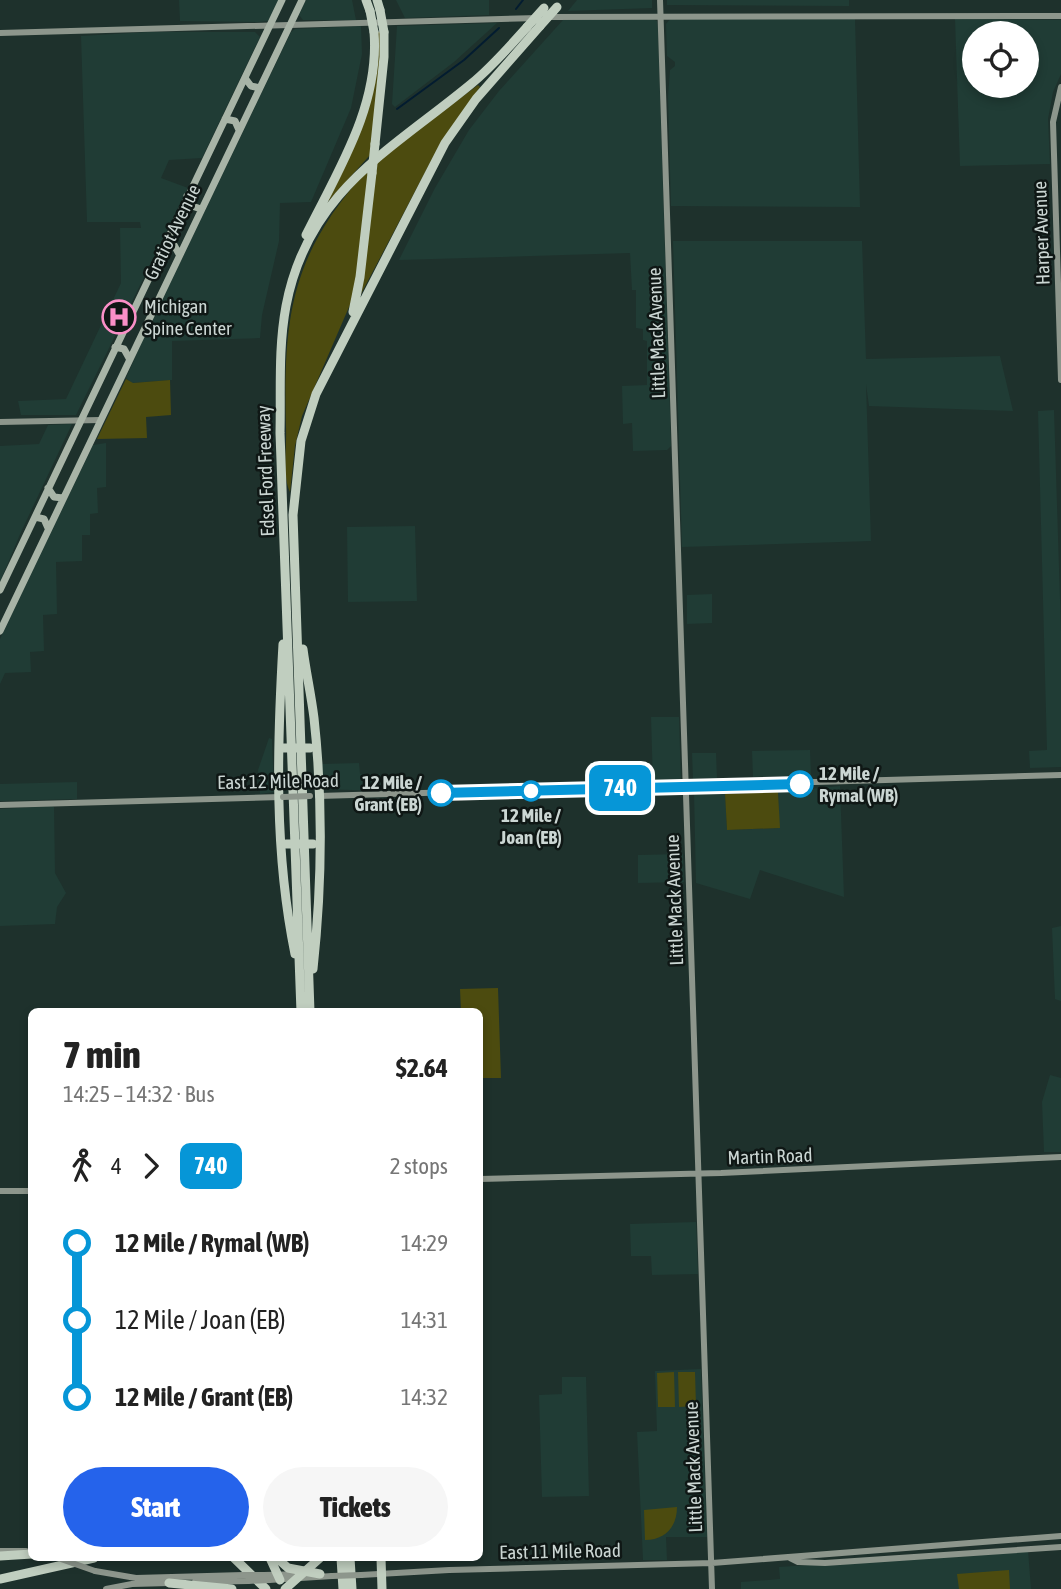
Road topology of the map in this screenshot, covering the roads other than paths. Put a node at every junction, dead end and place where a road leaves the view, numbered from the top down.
1 (282, 0) edge
2 (302, 0) edge
3 (366, 0) edge
4 (377, 0) edge
5 (660, 0) edge
6 (553, 3) edge
7 (375, 10) junction
8 (660, 16) junction
9 (1061, 16) edge
10 (268, 26) junction
11 (289, 26) junction
12 (379, 32) junction
13 (0, 33) edge
14 (244, 78) junction
15 (1061, 87) edge
16 (260, 88) junction
17 (225, 119) junction
18 (239, 130) junction
19 (187, 196) junction
20 (201, 209) junction
21 (165, 243) junction
22 (179, 254) junction
23 (133, 309) junction
24 (147, 321) junction
25 (350, 328) junction
26 (115, 347) junction
27 (280, 348) junction
28 (129, 358) junction
29 (1061, 380) edge
30 (80, 419) junction
31 (100, 420) junction
32 (0, 422) edge
33 (48, 488) junction
34 (63, 498) junction
35 (35, 517) junction
36 (48, 528) junction
37 (285, 541) junction
38 (0, 590) edge
39 (297, 606) junction
40 (4, 615) edge
41 (0, 631) edge
42 (313, 749) junction
43 (280, 750) junction
44 (1061, 775) edge
45 (685, 787) junction
46 (315, 796) junction
47 (281, 797) junction
48 (0, 805) edge
49 (316, 841) junction
50 (283, 842) junction
51 (300, 981) junction
52 (310, 1007) edge
53 (301, 1008) edge
54 (1061, 1157) edge
55 (699, 1174) junction
56 (483, 1179) edge
57 (0, 1191) edge
58 (28, 1191) edge
59 (1061, 1536) edge
60 (1002, 1541) junction
61 (926, 1546) junction
62 (1061, 1547) edge
63 (883, 1549) junction
64 (1003, 1550) junction
65 (0, 1553) edge
66 (28, 1553) edge
67 (927, 1557) junction
68 (790, 1558) junction
69 (882, 1559) junction
70 (67, 1561) edge
71 (81, 1561) edge
72 (238, 1561) edge
73 (271, 1561) edge
74 (280, 1561) edge
75 (315, 1561) edge
76 (341, 1561) edge
77 (350, 1561) edge
78 (381, 1561) edge
79 (712, 1563) junction
80 (320, 1574) junction
81 (381, 1574) junction
82 (107, 1575) junction
83 (332, 1576) junction
84 (245, 1578) junction
85 (0, 1579) edge
86 (266, 1581) edge
87 (281, 1581) edge
88 (169, 1583) junction
89 (106, 1589) edge
90 (232, 1589) edge
91 (343, 1589) edge
92 (352, 1589) edge
93 (382, 1589) edge
94 (712, 1589) edge

1 - 10 main road, Gratiot Avenue
2 - 11 main road, Gratiot Avenue
3 - 7 highway
4 - 7 highway
5 - 8 main road, Little Mack Avenue
6 - 25 highway, Edsel Ford Freeway, bridge
6 - 27 highway, Edsel Ford Freeway, bridge
7 - 12 highway, bridge
8 - 9 main road
8 - 11 main road
8 - 45 main road, Little Mack Avenue
10 - 11 main road
10 - 13 main road
10 - 14 main road, Gratiot Avenue
11 - 16 main road, Gratiot Avenue
12 - 25 highway, bridge
12 - 27 highway
14 - 16 main road
14 - 17 main road, Gratiot Avenue
15 - 29 main road, Harper Avenue
16 - 18 main road, Gratiot Avenue
17 - 18 main road
17 - 19 main road, Gratiot Avenue
18 - 20 main road, Gratiot Avenue
19 - 20 main road
19 - 21 main road, Gratiot Avenue
20 - 22 main road, Gratiot Avenue
21 - 22 main road
21 - 23 main road, Gratiot Avenue
22 - 24 main road, Gratiot Avenue
23 - 24 main road
23 - 26 main road, Gratiot Avenue
24 - 28 main road, Gratiot Avenue
25 - 39 highway, Edsel Ford Freeway
26 - 28 main road
26 - 30 main road, Gratiot Avenue
27 - 37 highway, Edsel Ford Freeway
28 - 31 main road, Gratiot Avenue
30 - 31 main road
30 - 32 main road
30 - 33 main road, Gratiot Avenue
31 - 34 main road, Gratiot Avenue
33 - 34 main road
33 - 35 main road, Gratiot Avenue
34 - 36 main road, Gratiot Avenue
35 - 36 main road
35 - 38 main road, Gratiot Avenue
36 - 40 main road, Gratiot Avenue
37 - 43 highway
37 - 51 highway, Edsel Ford Freeway
39 - 42 highway
39 - 52 highway, Edsel Ford Freeway
40 - 41 main road, Gratiot Avenue
42 - 43 highway, bridge
42 - 46 highway
43 - 47 highway
44 - 45 main road, East 12 Mile Road
45 - 46 main road, East 12 Mile Road
45 - 55 main road, Little Mack Avenue
46 - 47 main road, East 12 Mile Road, bridge
46 - 49 highway
47 - 48 main road, East 12 Mile Road
47 - 50 highway
49 - 50 highway, bridge
49 - 52 highway
50 - 51 highway
51 - 53 highway, Edsel Ford Freeway
54 - 55 main road, Martin Road
55 - 56 main road, Martin Road
55 - 79 main road, Little Mack Avenue
57 - 58 main road
59 - 60 main road, East 11 Mile Road
60 - 61 main road, East 11 Mile Road
60 - 64 main road
61 - 63 main road, East 11 Mile Road
61 - 67 main road
62 - 64 main road, East 11 Mile Road
63 - 68 main road, East 11 Mile Road
63 - 69 main road
64 - 67 main road, East 11 Mile Road
65 - 66 highway
67 - 69 main road, East 11 Mile Road
68 - 69 main road, East 11 Mile Road
68 - 79 main road, East 11 Mile Road
70 - 82 main road, East 11 Mile Road, bridge
71 - 85 highway
72 - 86 highway
73 - 87 highway
74 - 80 highway
75 - 87 highway, bridge
76 - 91 highway
77 - 92 highway
78 - 81 highway
79 - 81 main road, East 11 Mile Road
79 - 94 main road, Little Mack Avenue
80 - 83 main road, East 11 Mile Road
80 - 87 main road, East 11 Mile Road
81 - 83 main road, East 11 Mile Road, bridge
81 - 93 highway
82 - 84 main road, East 11 Mile Road
82 - 89 main road
83 - 87 main road, East 11 Mile Road
84 - 86 main road, East 11 Mile Road, bridge
84 - 88 main road, East 11 Mile Road
86 - 87 main road, East 11 Mile Road
88 - 89 main road, East 11 Mile Road
88 - 90 highway

